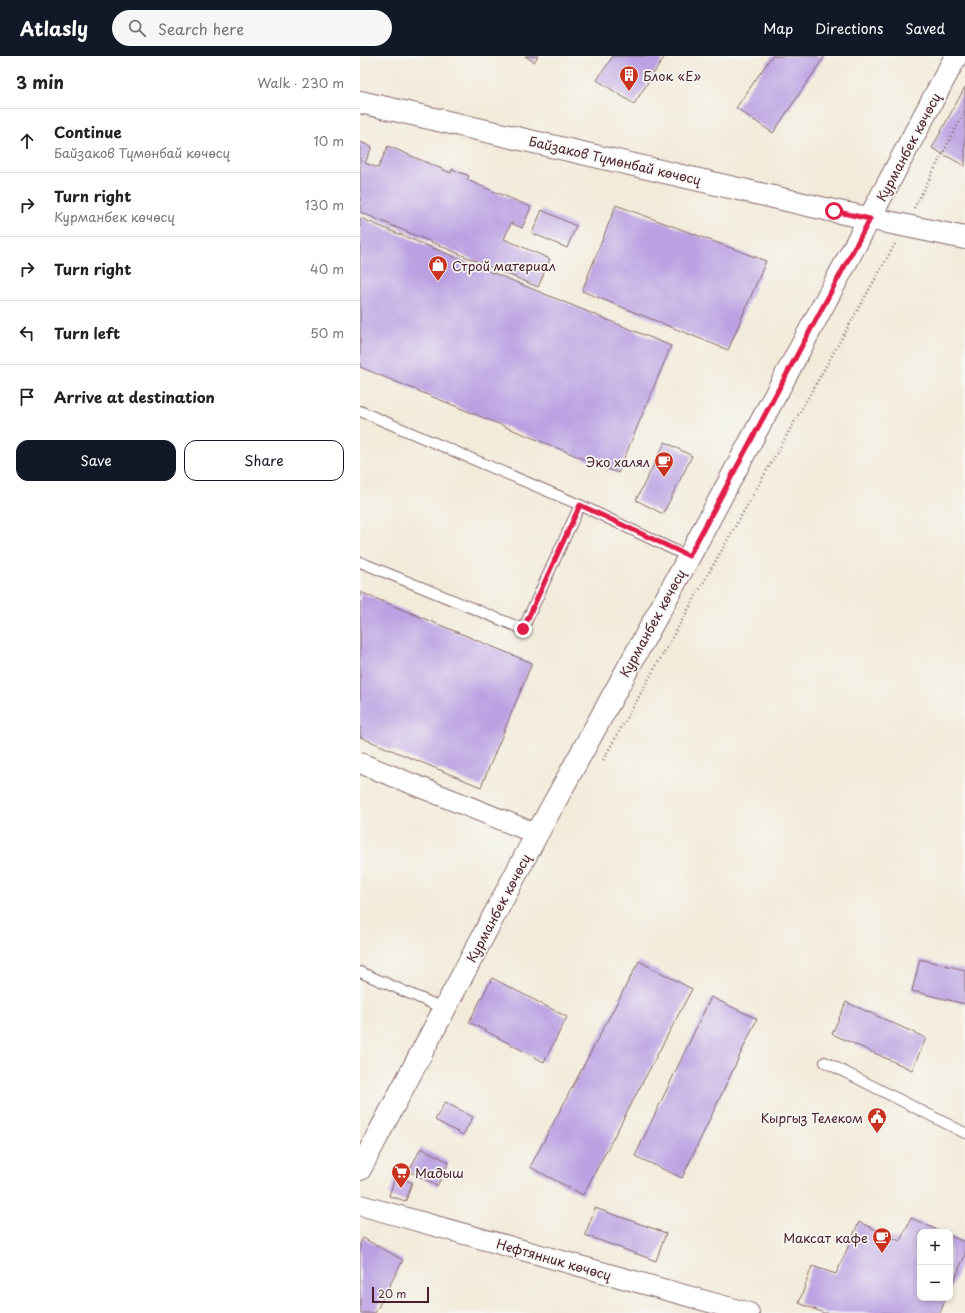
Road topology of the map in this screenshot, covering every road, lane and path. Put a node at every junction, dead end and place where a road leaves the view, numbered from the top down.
1 (956, 56) edge
2 (360, 102) edge
3 (965, 111) edge
4 (870, 219) junction
5 (905, 226) junction
6 (965, 238) edge
7 (360, 411) edge
8 (580, 505) junction
9 (689, 556) junction
10 (360, 562) edge
11 (360, 763) edge
12 (599, 767) dead end
13 (537, 834) junction
14 (360, 972) edge
15 (446, 1009) junction
16 (825, 1062) dead end
17 (965, 1133) edge
18 (360, 1169) edge
19 (360, 1205) edge
20 (749, 1313) edge

1 - 4 main road, Курманбек көчөсү
2 - 4 main road, Байзаков Түмөнбай көчөсү
3 - 5 path
4 - 5 main road, Байзаков Түмөнбай көчөсү
4 - 9 main road, Курманбек көчөсү
5 - 6 main road, Байзаков Түмөнбай көчөсү
5 - 12 path
7 - 8 lane
8 - 9 lane
8 - 10 lane
9 - 13 main road, Курманбек көчөсү
11 - 13 street
13 - 15 main road, Курманбек көчөсү
14 - 15 lane
15 - 18 main road, Курманбек көчөсү
16 - 17 lane
19 - 20 street, Нефтянник көчөсү

